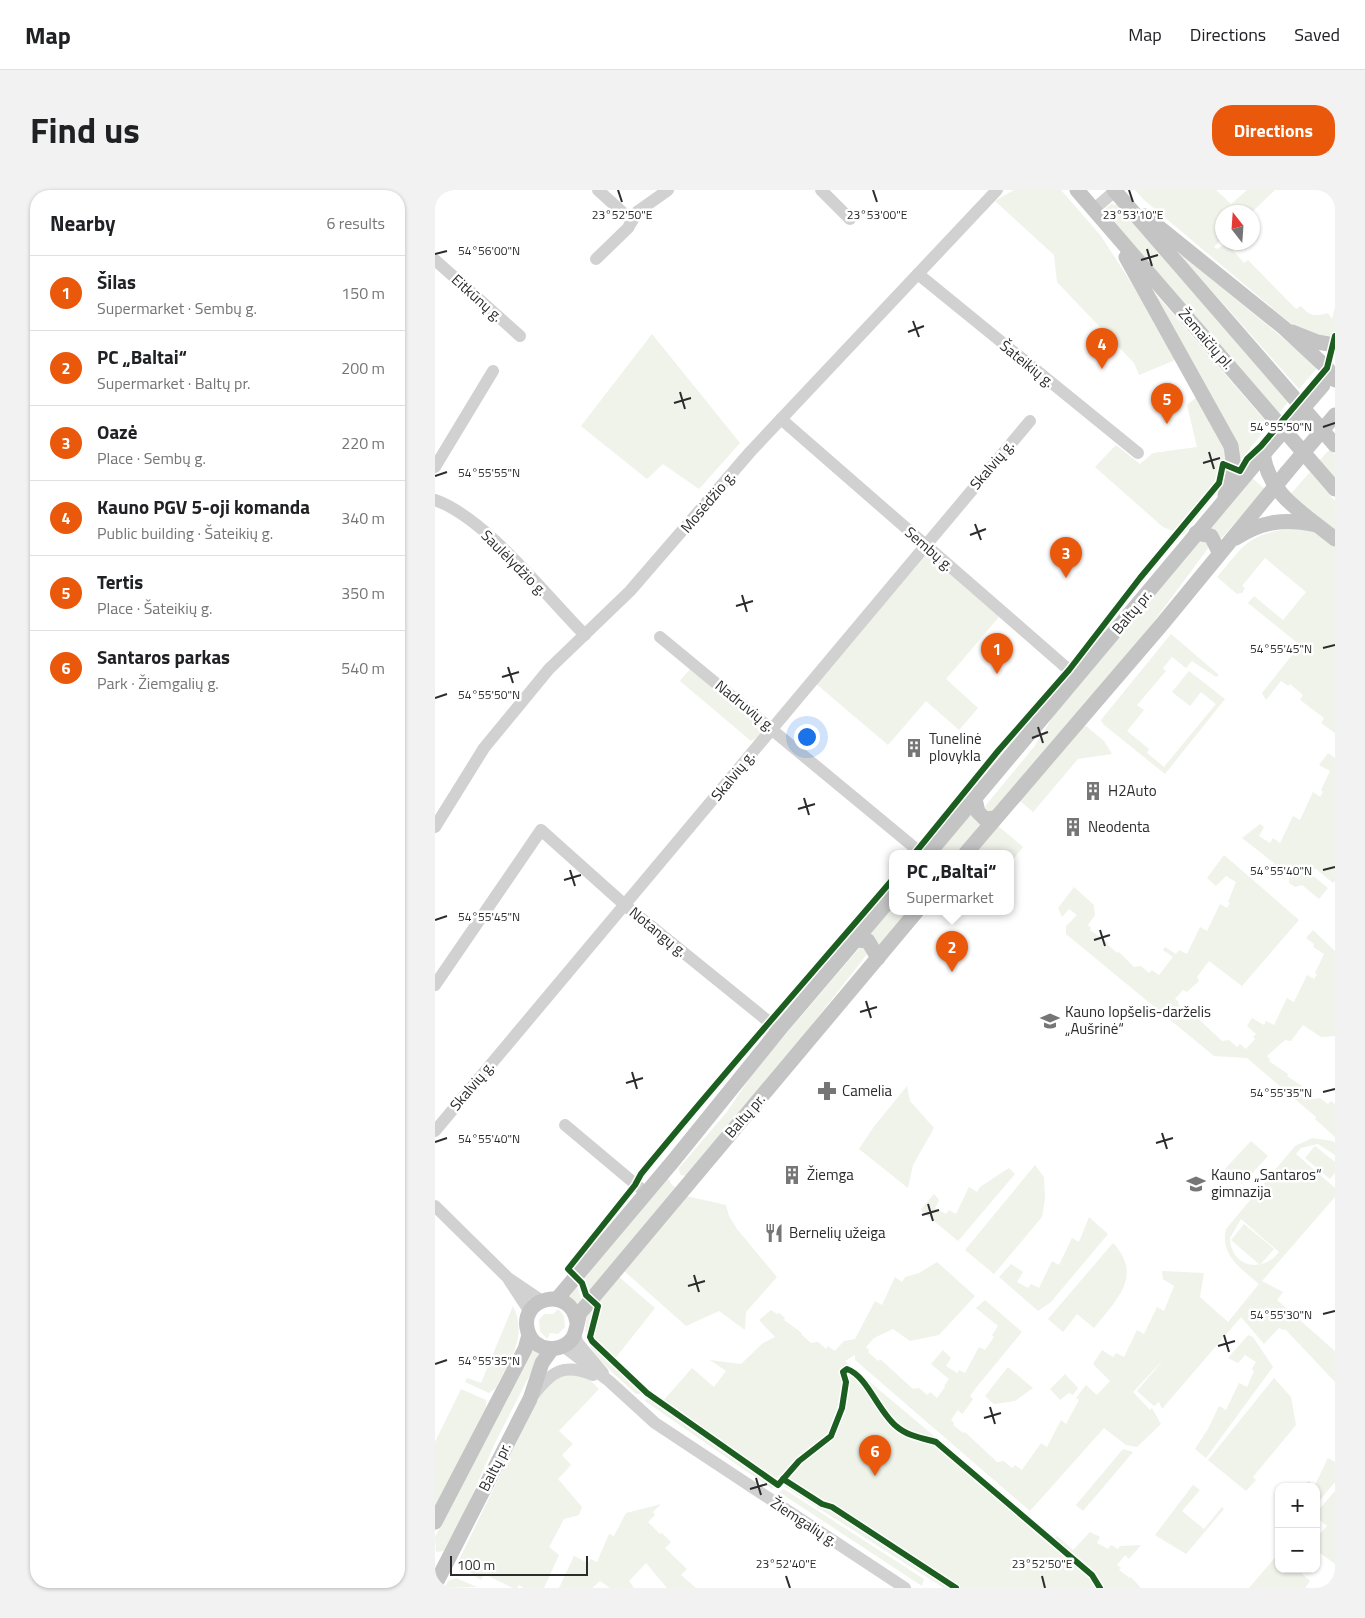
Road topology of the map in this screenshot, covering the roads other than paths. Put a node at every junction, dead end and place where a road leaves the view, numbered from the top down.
1 (598, 190) edge
2 (668, 190) edge
3 (821, 190) edge
4 (997, 190) edge
5 (1077, 190) edge
6 (1115, 190) edge
7 (1093, 210) junction
8 (850, 219) dead end
9 (632, 221) junction
10 (1109, 228) junction
11 (596, 259) dead end
12 (435, 260) edge
13 (918, 274) junction
14 (1284, 328) junction
15 (520, 336) dead end
16 (1335, 345) edge
17 (493, 371) dead end
18 (1331, 378) edge
19 (1335, 415) edge
20 (781, 419) junction
21 (1030, 421) dead end
22 (1335, 445) edge
23 (1138, 453) dead end
24 (1265, 453) junction
25 (435, 467) edge
26 (1274, 487) junction
27 (1335, 489) edge
28 (435, 500) edge
29 (1222, 502) junction
30 (1319, 526) junction
31 (1196, 533) junction
32 (1335, 539) edge
33 (924, 545) junction
34 (1223, 548) junction
35 (585, 635) junction
36 (660, 637) dead end
37 (1077, 677) junction
38 (772, 728) junction
39 (975, 799) junction
40 (995, 818) junction
41 (435, 827) edge
42 (917, 850) edge
43 (932, 850) edge
44 (968, 850) edge
45 (889, 901) edge
46 (625, 906) junction
47 (914, 915) edge
48 (857, 940) junction
49 (878, 958) junction
50 (435, 985) edge
51 (779, 1030) junction
52 (565, 1125) dead end
53 (435, 1132) edge
54 (674, 1160) junction
55 (689, 1183) junction
56 (646, 1193) junction
57 (435, 1206) edge
58 (508, 1278) junction
59 (549, 1300) junction
60 (530, 1312) junction
61 (575, 1329) junction
62 (529, 1335) junction
63 (557, 1347) junction
64 (609, 1381) junction
65 (530, 1399) junction
66 (435, 1522) edge
67 (440, 1564) edge
68 (435, 1585) edge
69 (905, 1588) edge

1 - 9 street
2 - 9 street
3 - 8 street
4 - 13 street, Mosėdžio g.
5 - 7 main road, Žemaičių pl.
6 - 7 street
6 - 14 main road
6 - 22 main road, Žemaičių pl.
7 - 10 main road, Žemaičių pl.
9 - 11 street
10 - 27 main road, Žemaičių pl.
10 - 29 main road
12 - 15 street, Eitkūnų g.
13 - 20 street, Mosėdžio g.
13 - 23 street, Šateikių g.
14 - 16 main road
14 - 18 main road
17 - 25 street
18 - 24 main road, Baltų pr., bridge
19 - 26 main road, Baltų pr., bridge
20 - 33 street, Sembų g.
20 - 35 street, Mosėdžio g.
21 - 33 street, Skalvių g.
24 - 26 main road
24 - 29 main road, Baltų pr.
26 - 30 main road
26 - 34 main road, Baltų pr.
28 - 35 street, Saulėlydžio g.
29 - 31 main road, Baltų pr.
30 - 32 main road
30 - 34 main road
31 - 34 main road
31 - 37 main road, Baltų pr.
33 - 37 street, Sembų g.
33 - 38 street, Skalvių g.
34 - 40 main road, Baltų pr.
35 - 41 street, Mosėdžio g.
36 - 38 street, Nadruvių g.
37 - 39 main road, Baltų pr.
38 - 42 street, Nadruvių g.
38 - 46 street, Skalvių g.
39 - 40 main road
39 - 43 main road, Baltų pr.
40 - 44 main road, Baltų pr.
45 - 48 main road, Baltų pr.
46 - 50 street, Notangų g.
46 - 51 street, Notangų g.
46 - 53 street, Skalvių g.
47 - 49 main road, Baltų pr.
48 - 49 main road
48 - 51 main road, Baltų pr.
49 - 55 main road, Baltų pr.
51 - 54 main road, Baltų pr.
52 - 56 street
54 - 55 main road
54 - 56 main road, Baltų pr.
55 - 61 main road, Baltų pr.
56 - 59 main road, Baltų pr.
57 - 58 street
58 - 59 street
58 - 60 street
59 - 60 main road, Baltų pr.
59 - 61 main road
60 - 62 main road, Baltų pr.
61 - 63 main road, Baltų pr.
61 - 64 street, Žiemgalių g.
62 - 63 main road
62 - 66 main road, Baltų pr.
63 - 64 street, Žiemgalių g.
63 - 65 main road, Baltų pr.
64 - 65 street
64 - 69 street, Žiemgalių g.
65 - 67 main road, Baltų pr.
67 - 68 main road, Baltų pr.

